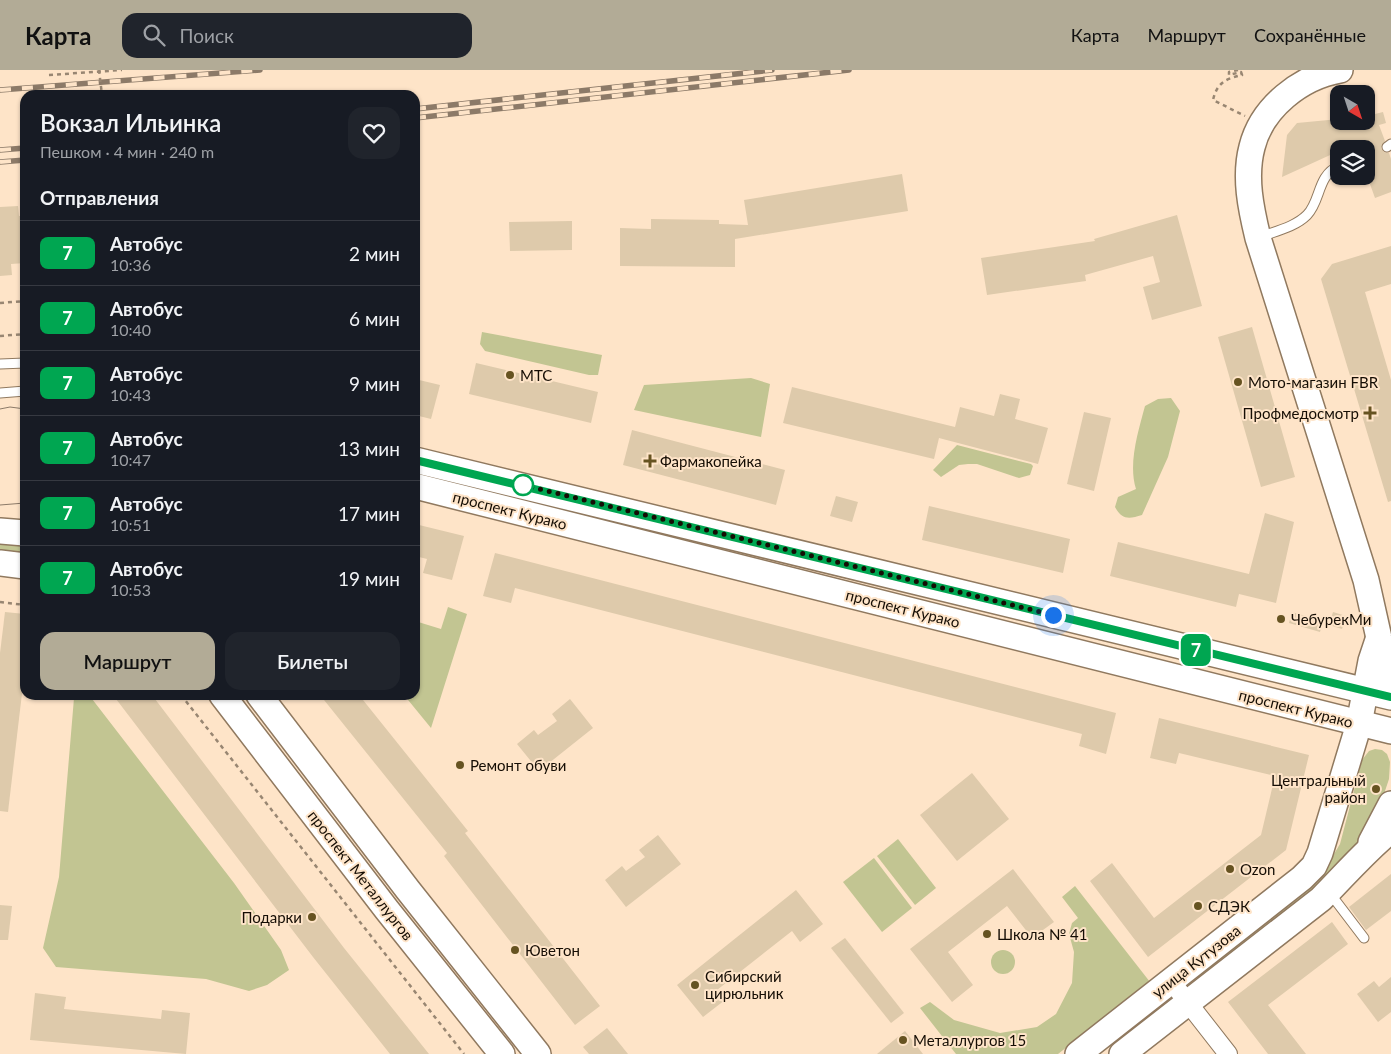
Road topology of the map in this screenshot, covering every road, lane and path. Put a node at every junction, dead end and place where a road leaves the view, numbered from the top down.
1 (122, 70) edge
2 (1238, 70) edge
3 (1340, 70) edge
4 (99, 71) edge
5 (49, 75) dead end
6 (101, 90) edge
7 (1262, 125) junction
8 (1330, 173) edge
9 (1258, 238) junction
10 (20, 301) edge
11 (0, 303) edge
12 (20, 334) edge
13 (0, 336) edge
14 (20, 363) edge
15 (0, 364) edge
16 (20, 391) edge
17 (0, 392) edge
18 (420, 462) edge
19 (420, 486) edge
20 (502, 494) junction
21 (0, 532) edge
22 (20, 533) edge
23 (0, 563) edge
24 (20, 565) edge
25 (0, 602) edge
26 (20, 604) edge
27 (1379, 638) junction
28 (1391, 679) edge
29 (1367, 691) junction
30 (1391, 697) edge
31 (185, 700) edge
32 (226, 700) edge
33 (263, 700) edge
34 (1359, 724) junction
35 (1391, 731) edge
36 (1391, 804) edge
37 (1391, 830) edge
38 (1368, 849) junction
39 (1328, 891) junction
40 (1364, 938) dead end
41 (1171, 981) junction
42 (1188, 1002) junction
43 (464, 1054) edge
44 (502, 1054) edge
45 (538, 1054) edge
46 (1078, 1054) edge
47 (1122, 1054) edge
48 (1228, 1054) edge

1 - 4 path
2 - 7 path
3 - 7 main road
4 - 5 path
4 - 6 path, bridge
7 - 9 main road
8 - 9 lane
9 - 27 main road
10 - 11 path
12 - 13 path
14 - 15 lane
16 - 17 lane
18 - 20 main road, проспект Курако
19 - 20 main road, проспект Курако
20 - 29 main road, проспект Курако
20 - 34 main road, проспект Курако
21 - 22 main road
23 - 24 main road
25 - 26 path
27 - 28 main road
27 - 29 main road, улица Кутузова
29 - 30 main road, проспект Курако
29 - 34 main road, улица Кутузова
31 - 43 path
32 - 44 main road, проспект Металлургов
33 - 45 main road, проспект Металлургов
34 - 35 main road, проспект Курако
34 - 41 main road, улица Кутузова
36 - 38 main road
37 - 38 main road, улица Кутузова
38 - 39 main road, улица Кутузова
39 - 40 lane
39 - 42 main road, улица Кутузова
41 - 42 street
41 - 46 main road, улица Кутузова
42 - 47 main road, улица Кутузова
42 - 48 street

